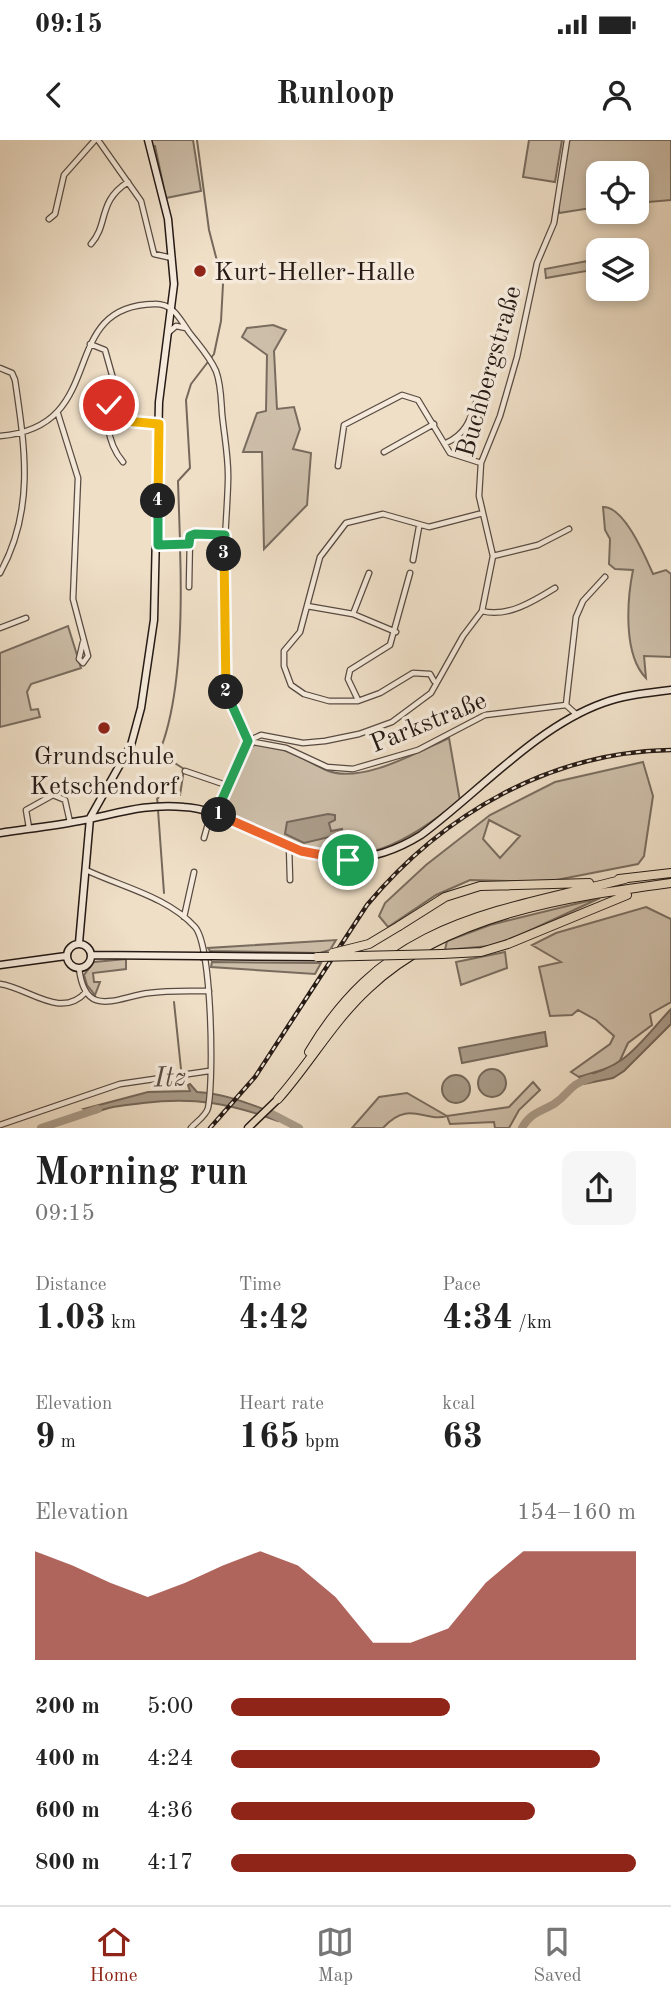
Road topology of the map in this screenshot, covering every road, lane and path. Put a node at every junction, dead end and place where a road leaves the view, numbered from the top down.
1 (97, 140) edge
2 (148, 140) edge
3 (567, 140) edge
4 (128, 182) junction
5 (49, 219) dead end
6 (91, 244) dead end
7 (173, 258) junction
8 (172, 309) junction
9 (187, 329) junction
10 (169, 332) junction
11 (90, 344) junction
12 (0, 368) edge
13 (117, 391) junction
14 (477, 400) dead end
15 (58, 414) junction
16 (159, 424) junction
17 (434, 424) junction
18 (22, 433) junction
19 (0, 436) edge
20 (446, 443) junction
21 (384, 452) dead end
22 (122, 462) dead end
23 (481, 463) junction
24 (338, 466) dead end
25 (482, 513) junction
26 (419, 527) junction
27 (569, 529) dead end
28 (225, 535) junction
29 (187, 544) junction
30 (158, 545) junction
31 (493, 556) junction
32 (413, 560) dead end
33 (369, 572) dead end
34 (0, 573) edge
35 (410, 573) dead end
36 (605, 577) dead end
37 (189, 587) dead end
38 (555, 588) dead end
39 (307, 606) junction
40 (482, 611) junction
41 (353, 614) junction
42 (26, 618) dead end
43 (0, 628) edge
44 (396, 632) junction
45 (83, 642) dead end
46 (435, 681) junction
47 (671, 690) edge
48 (359, 701) junction
49 (566, 705) junction
50 (577, 715) junction
51 (248, 741) junction
52 (185, 771) dead end
53 (229, 786) junction
54 (97, 803) junction
55 (213, 813) junction
56 (106, 814) junction
57 (90, 818) junction
58 (70, 822) junction
59 (29, 828) junction
60 (0, 833) edge
61 (204, 838) dead end
62 (289, 846) junction
63 (86, 870) junction
64 (194, 872) dead end
65 (671, 873) edge
66 (625, 879) junction
67 (290, 880) dead end
68 (671, 883) edge
69 (657, 885) junction
70 (184, 917) junction
71 (79, 943) junction
72 (91, 955) junction
73 (66, 956) junction
74 (317, 957) junction
75 (0, 965) edge
76 (79, 968) junction
77 (0, 984) edge
78 (209, 991) junction
79 (86, 992) junction
80 (209, 1071) junction
81 (278, 1099) junction
82 (0, 1125) edge
83 (249, 1127) edge
84 (191, 1128) edge

1 - 4 street
1 - 5 street
2 - 7 street
3 - 23 street, Buchbergstraße
4 - 6 street
4 - 7 street
7 - 8 street
8 - 9 street
8 - 10 street
8 - 11 street
9 - 10 street
9 - 28 street
10 - 16 street
11 - 13 street
11 - 15 street
12 - 18 street
13 - 16 street
13 - 22 street
14 - 20 street
15 - 18 street
15 - 45 street
16 - 30 street
17 - 20 street
17 - 21 street
17 - 24 street
18 - 19 street
18 - 34 street
20 - 23 street
23 - 25 street, Buchbergstraße
25 - 26 street
25 - 31 street, Buchbergstraße
26 - 32 street
26 - 39 street
27 - 31 street
28 - 29 street
28 - 51 street
29 - 30 street
29 - 37 street
30 - 54 street
31 - 40 street, Buchbergstraße
33 - 41 street
35 - 44 street
36 - 49 street
38 - 40 street
39 - 41 street
39 - 48 street
40 - 46 street, Buchbergstraße
41 - 44 street
42 - 43 street
44 - 48 street
46 - 48 street
46 - 51 street, Buchbergstraße
47 - 50 street
49 - 50 street
49 - 51 street, Parkstraße
50 - 62 street
51 - 53 street
52 - 53 street
53 - 55 street
54 - 56 street
54 - 57 street
55 - 56 street
55 - 61 street
55 - 62 street
56 - 57 street
57 - 58 street
57 - 63 street
58 - 59 street
58 - 59 street
59 - 60 street
62 - 67 street
63 - 70 street
63 - 71 street
64 - 70 street
65 - 66 highway
66 - 74 highway, bridge
66 - 81 highway
68 - 69 highway
69 - 74 highway, bridge
69 - 81 highway
70 - 78 street
71 - 72 street
71 - 73 street
72 - 74 street, bridge
72 - 76 street
73 - 75 street
73 - 76 street
76 - 79 street
77 - 79 street
78 - 79 street
78 - 80 street
80 - 82 street
80 - 84 street
81 - 83 main road

